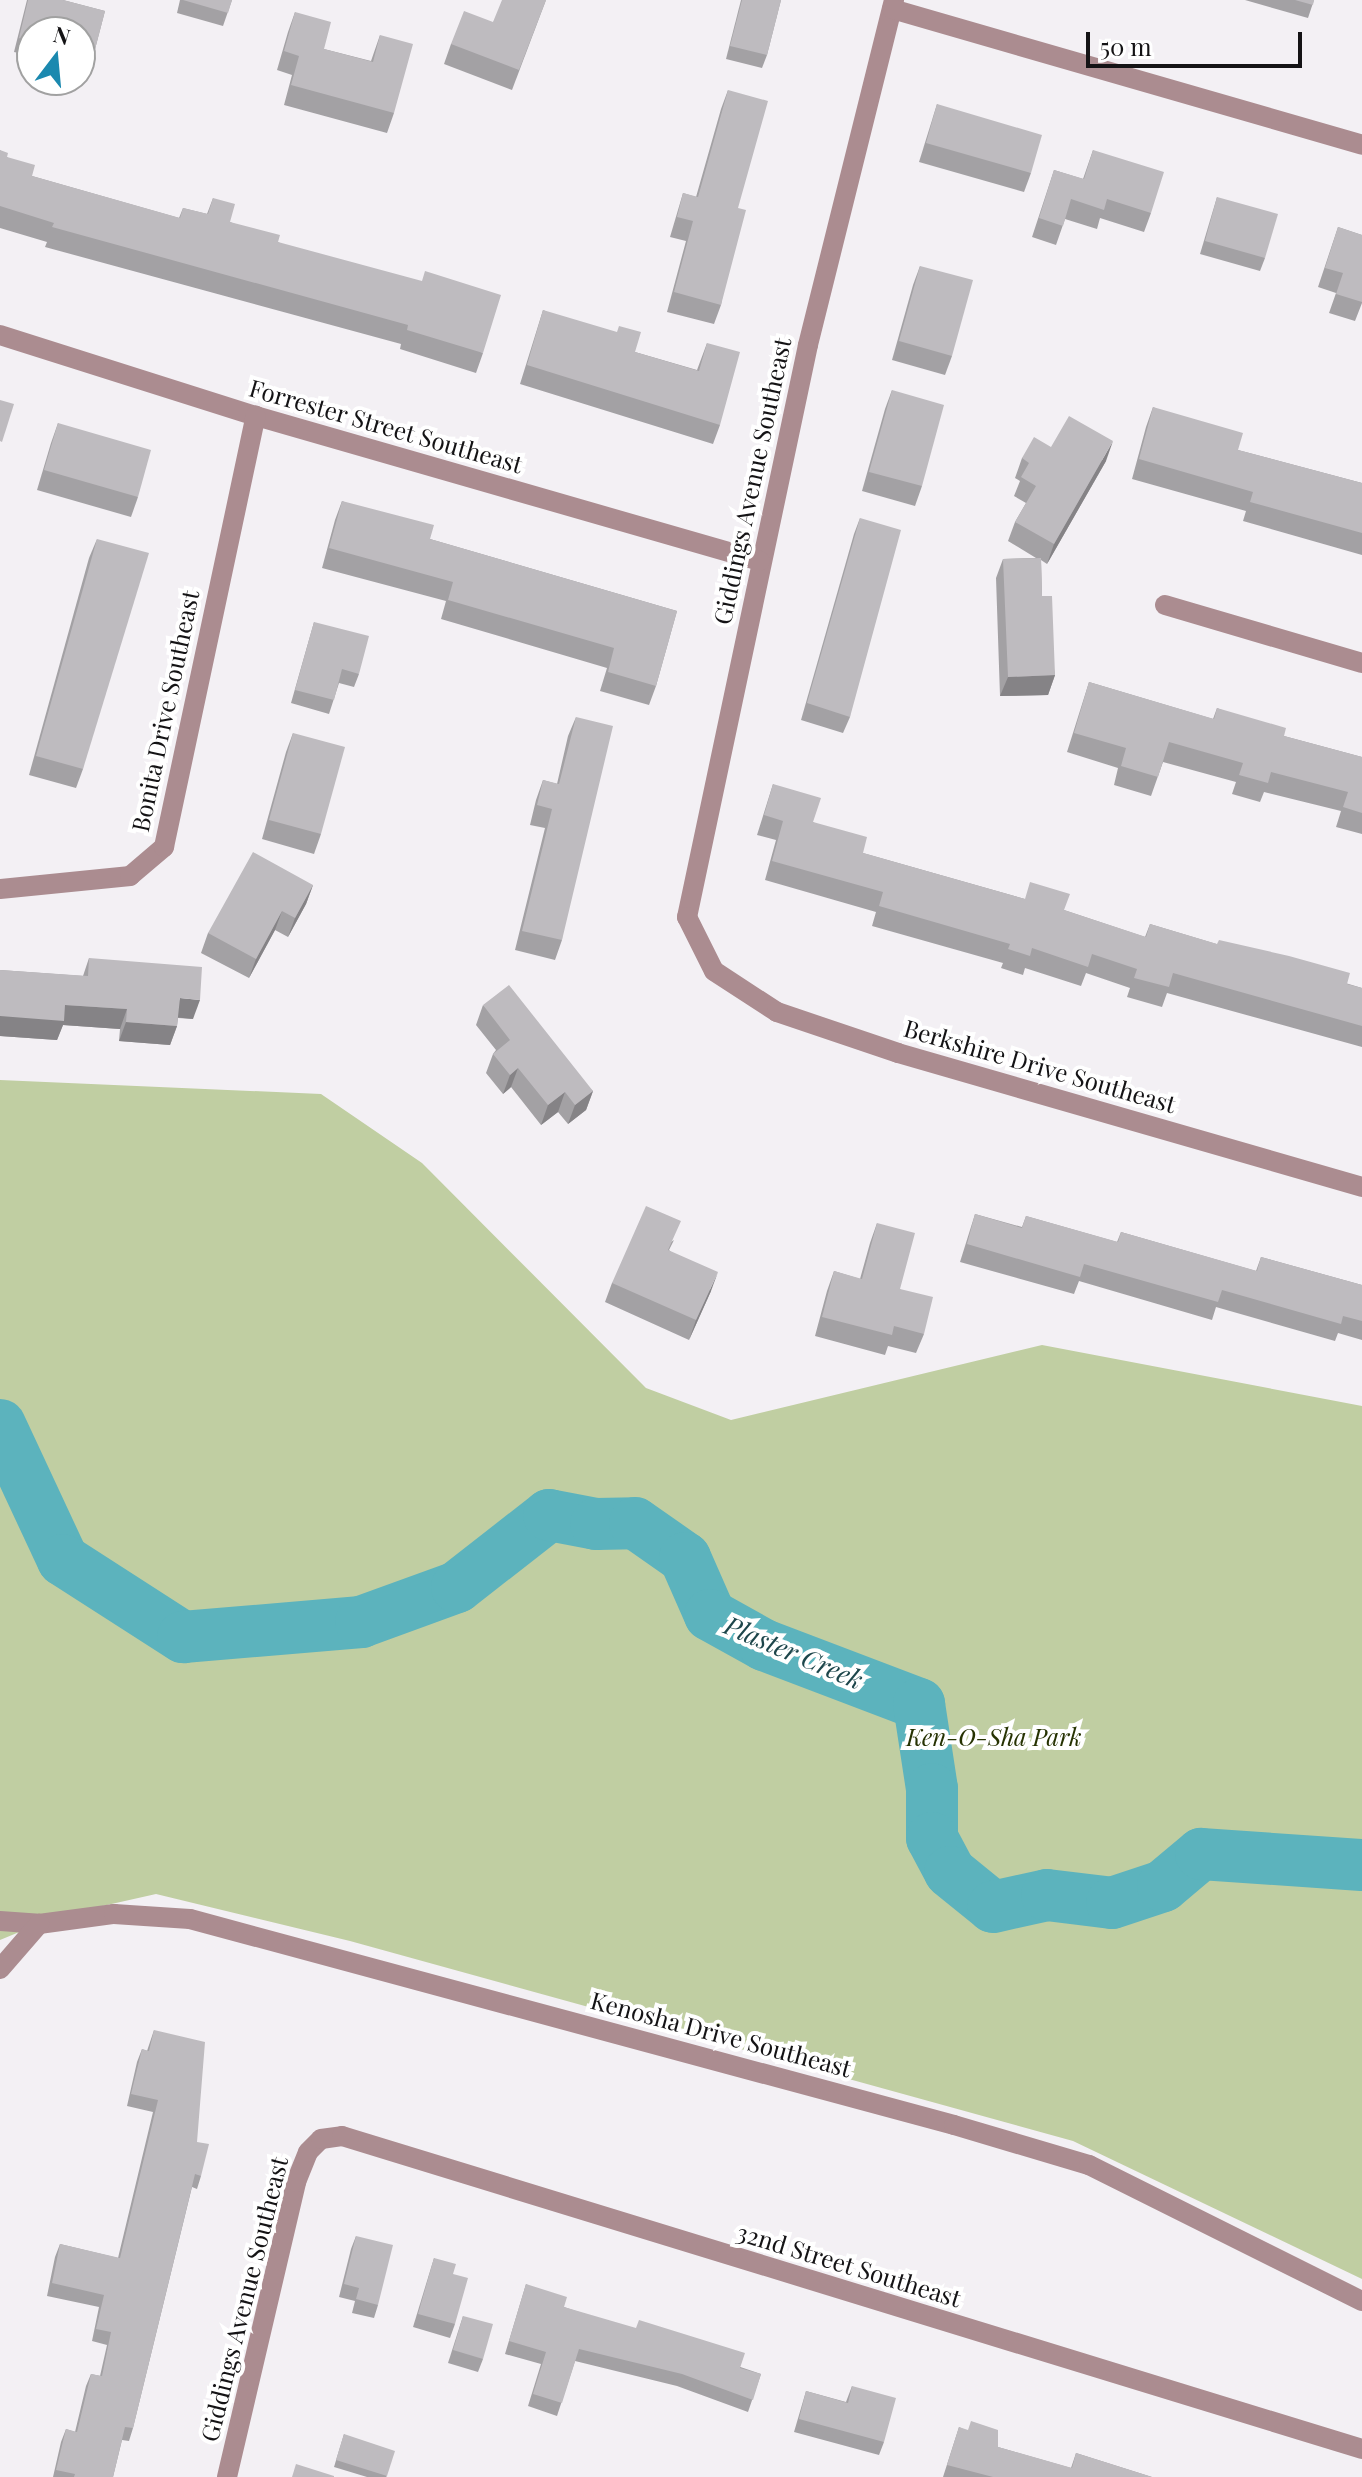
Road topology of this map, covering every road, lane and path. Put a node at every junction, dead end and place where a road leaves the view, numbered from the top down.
1 (893, 4) edge
2 (1362, 145) edge
3 (0, 335) edge
4 (256, 416) junction
5 (760, 561) junction
6 (1165, 605) dead end
7 (1362, 663) edge
8 (0, 889) edge
9 (714, 971) joint
10 (1362, 1187) edge
11 (0, 1921) edge
12 (39, 1924) junction
13 (0, 1969) edge
14 (321, 2139) joint
15 (1362, 2301) edge
16 (1362, 2449) edge
17 (227, 2477) edge

1 - 2 street
1 - 5 street, Giddings Avenue Southeast
3 - 4 street, Forrester Street Southeast
4 - 5 street, Forrester Street Southeast
4 - 8 street, Bonita Drive Southeast
5 - 9 street, Giddings Avenue Southeast
6 - 7 street
9 - 10 street, Berkshire Drive Southeast
11 - 12 street, Kenosha Drive Southeast
12 - 13 street
12 - 15 street, Kenosha Drive Southeast
14 - 16 street, 32nd Street Southeast
14 - 17 street, Giddings Avenue Southeast

